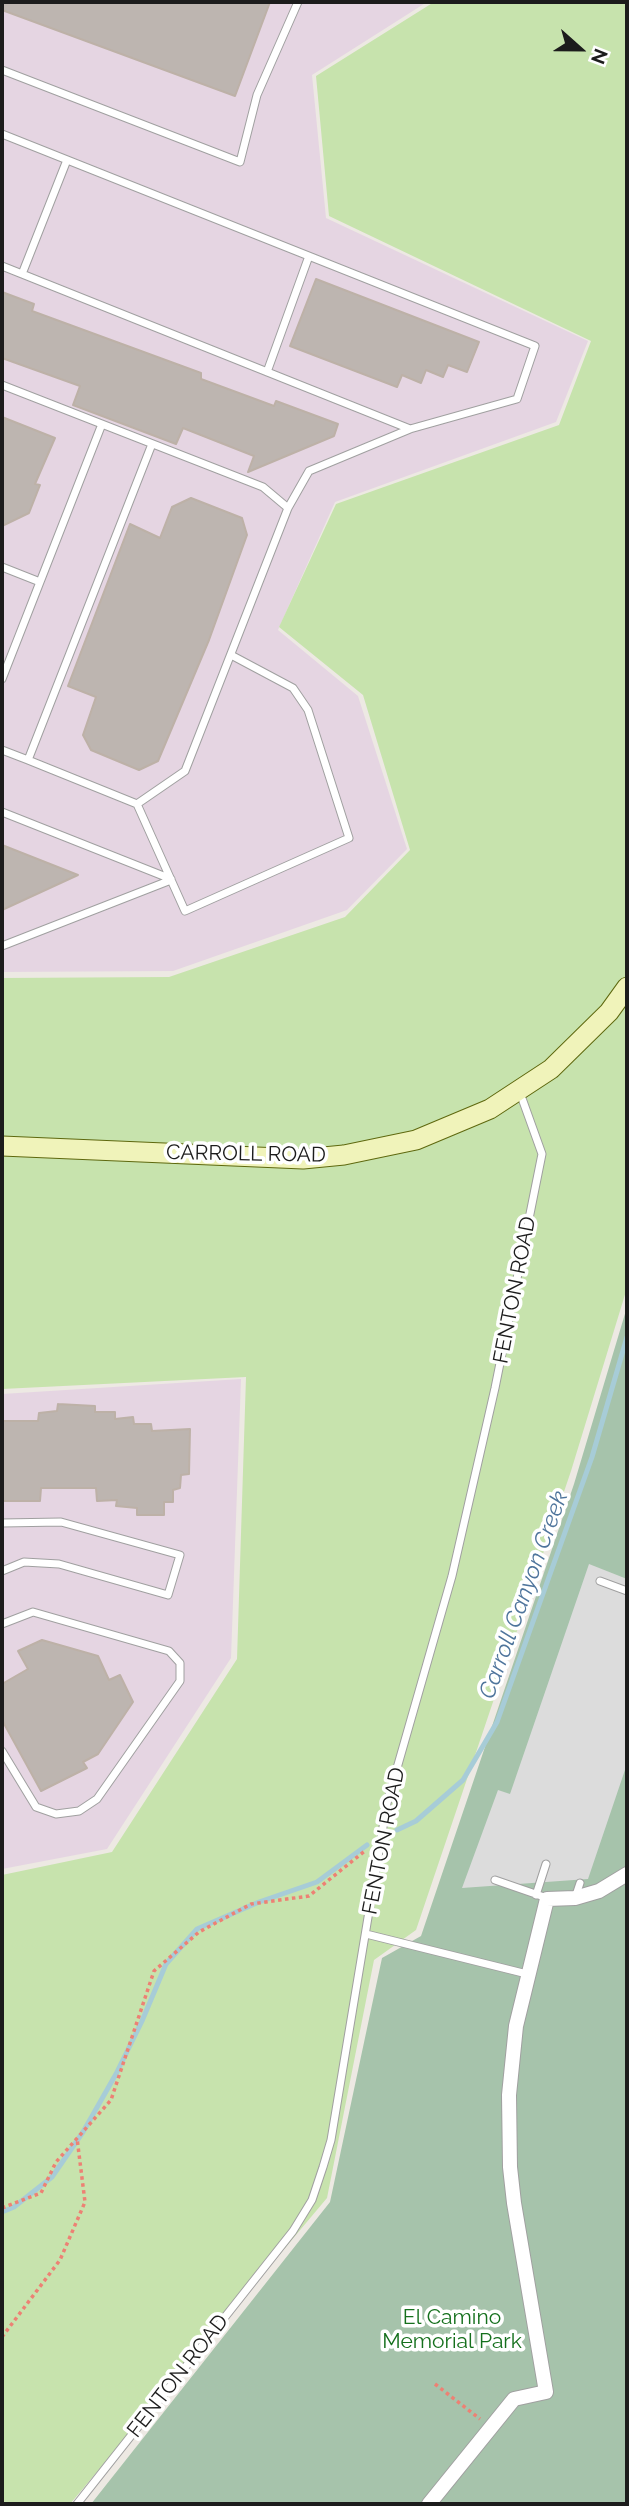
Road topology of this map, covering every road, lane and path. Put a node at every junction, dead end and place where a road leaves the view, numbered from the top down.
1 (298, 2) edge
2 (2, 70) edge
3 (2, 134) edge
4 (67, 160) junction
5 (309, 256) junction
6 (2, 266) edge
7 (22, 274) junction
8 (267, 372) junction
9 (2, 385) edge
10 (102, 424) junction
11 (410, 429) junction
12 (152, 444) junction
13 (288, 508) junction
14 (2, 567) edge
15 (40, 582) junction
16 (231, 656) junction
17 (2, 679) edge
18 (2, 750) edge
19 (28, 760) junction
20 (137, 804) junction
21 (2, 811) edge
22 (171, 879) junction
23 (2, 946) edge
24 (627, 987) edge
25 (519, 1090) junction
26 (2, 1146) edge
27 (2, 1522) edge
28 (2, 1571) edge
29 (600, 1581) dead end
30 (627, 1591) edge
31 (2, 1624) edge
32 (2, 1751) edge
33 (382, 1838) junction
34 (546, 1864) dead end
35 (627, 1874) edge
36 (495, 1880) dead end
37 (580, 1883) dead end
38 (542, 1897) junction
39 (575, 1898) junction
40 (366, 1934) junction
41 (527, 1974) junction
42 (77, 2138) junction
43 (2, 2208) edge
44 (2, 2337) edge
45 (435, 2384) dead end
46 (491, 2427) junction
47 (77, 2504) edge
48 (429, 2504) edge

1 - 2 lane
3 - 4 lane
4 - 5 lane
4 - 7 lane
5 - 8 lane
5 - 11 lane
6 - 7 lane
7 - 8 lane
8 - 11 lane
9 - 10 lane
10 - 12 lane
10 - 15 lane
11 - 13 lane
12 - 13 lane
12 - 19 lane
13 - 16 lane
14 - 15 lane
15 - 17 lane
16 - 20 lane
16 - 22 lane
18 - 19 lane
19 - 20 lane
20 - 22 lane
21 - 22 lane
22 - 23 lane
24 - 25 main road, CARROLL ROAD
25 - 26 main road, CARROLL ROAD
25 - 33 lane, FENTON ROAD
27 - 28 lane
29 - 30 lane
31 - 32 lane
33 - 40 lane, FENTON ROAD
33 - 42 path
34 - 38 lane
35 - 39 street
36 - 38 lane
37 - 39 lane
38 - 39 street
38 - 41 street
40 - 41 lane
40 - 47 lane, FENTON ROAD
41 - 46 street
42 - 43 path
42 - 44 path
45 - 46 path
46 - 48 street

